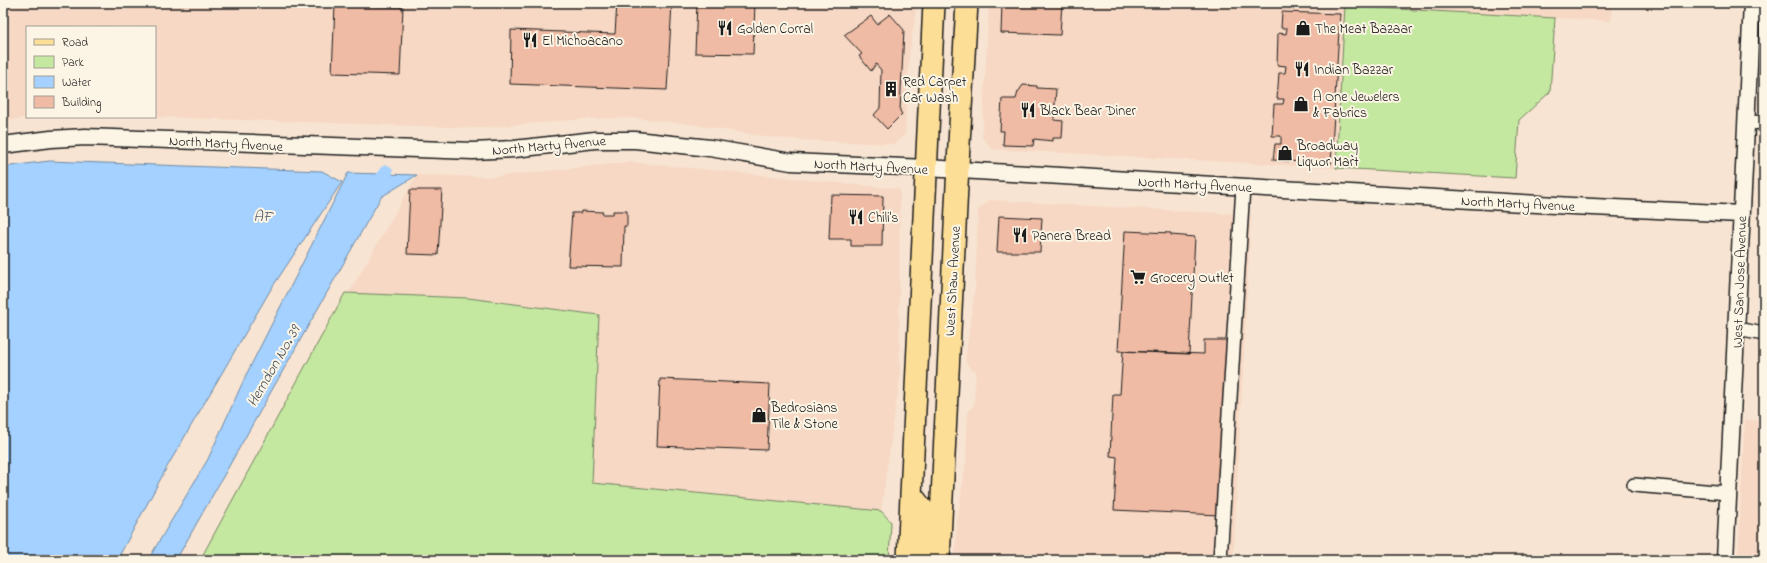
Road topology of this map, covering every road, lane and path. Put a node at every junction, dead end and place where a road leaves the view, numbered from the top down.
1 (934, 3) edge
2 (967, 3) edge
3 (1752, 3) edge
4 (1764, 122) edge
5 (1746, 123) junction
6 (3, 145) edge
7 (926, 168) junction
8 (957, 170) junction
9 (1243, 187) junction
10 (1741, 214) junction
11 (1737, 329) junction
12 (1764, 334) edge
13 (1634, 485) dead end
14 (1728, 493) junction
15 (911, 494) junction
16 (908, 560) edge
17 (924, 560) edge
18 (939, 560) edge
19 (1220, 560) edge
20 (1725, 560) edge

1 - 7 main road
2 - 8 main road, West Shaw Avenue
3 - 5 street, West San Jose Avenue
4 - 5 street
5 - 10 street, West San Jose Avenue
6 - 7 street, North Marty Avenue
7 - 8 street, North Marty Avenue
7 - 15 main road
8 - 9 street, North Marty Avenue
8 - 18 main road, West Shaw Avenue
9 - 10 street, North Marty Avenue
9 - 19 street
10 - 11 street, West San Jose Avenue
11 - 12 street
11 - 14 street, West San Jose Avenue
13 - 14 street
14 - 20 street, West San Jose Avenue
15 - 16 main road
15 - 17 main road

